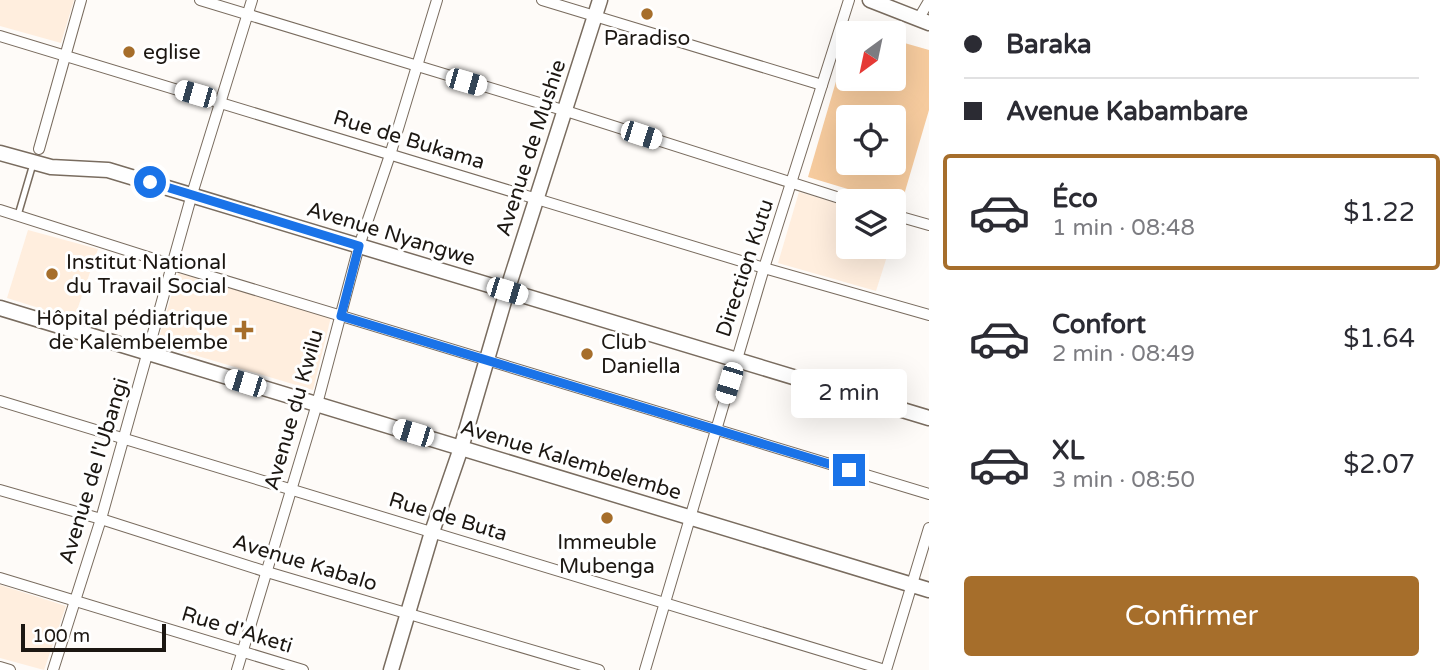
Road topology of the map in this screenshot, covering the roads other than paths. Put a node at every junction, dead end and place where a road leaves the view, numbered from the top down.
1 (82, 0) edge
2 (200, 0) edge
3 (252, 0) edge
4 (436, 0) edge
5 (542, 0) edge
6 (600, 0) edge
7 (849, 0) edge
8 (870, 0) edge
9 (929, 1) edge
10 (248, 14) junction
11 (595, 17) junction
12 (924, 21) edge
13 (0, 36) edge
14 (66, 57) junction
15 (417, 67) junction
16 (822, 85) junction
17 (220, 102) junction
18 (566, 111) junction
19 (39, 149) dead end
20 (0, 153) edge
21 (390, 155) junction
22 (33, 164) junction
23 (792, 184) junction
24 (192, 194) junction
25 (836, 197) edge
26 (537, 199) junction
27 (0, 210) edge
28 (18, 215) junction
29 (906, 218) edge
30 (929, 225) edge
31 (359, 246) junction
32 (173, 265) junction
33 (764, 268) junction
34 (507, 291) junction
35 (0, 308) edge
36 (929, 315) edge
37 (341, 316) junction
38 (149, 354) junction
39 (486, 359) junction
40 (737, 360) junction
41 (0, 401) edge
42 (317, 404) junction
43 (929, 418) edge
44 (715, 429) junction
45 (125, 440) junction
46 (461, 448) junction
47 (0, 490) edge
48 (291, 491) junction
49 (929, 494) edge
50 (690, 518) junction
51 (102, 519) junction
52 (929, 528) edge
53 (432, 532) junction
54 (267, 572) junction
55 (0, 578) edge
56 (912, 585) junction
57 (929, 590) edge
58 (74, 601) junction
59 (665, 602) junction
60 (407, 614) junction
61 (243, 653) junction
62 (0, 667) edge
63 (10, 670) edge
64 (52, 670) edge
65 (237, 670) edge
66 (303, 670) edge
67 (391, 670) edge
68 (599, 670) edge
69 (645, 670) edge
70 (885, 670) edge

1 - 14 street
2 - 10 street
3 - 10 street, Avenue de l'Ubangi
4 - 15 street, Avenue du Kwilu
5 - 11 street
6 - 11 street, Avenue de Mushie
7 - 16 street, Direction Kutu
8 - 12 street
9 - 12 street
10 - 15 street
10 - 17 street, Avenue de l'Ubangi
11 - 16 street
11 - 18 street, Avenue de Mushie
13 - 14 street, Rue de Bukama
14 - 17 street, Rue de Bukama
14 - 19 street
15 - 18 street
15 - 21 street, Avenue du Kwilu
16 - 23 street, Direction Kutu
17 - 21 street, Rue de Bukama
17 - 24 street, Avenue de l'Ubangi
18 - 23 street
18 - 26 street, Avenue de Mushie
20 - 22 street, Avenue Nyangwe
21 - 26 street, Rue de Bukama
21 - 31 street, Avenue du Kwilu
22 - 24 street, Avenue Nyangwe
22 - 28 lane
23 - 25 street
23 - 33 street, Direction Kutu
24 - 31 street, Avenue Nyangwe
24 - 32 street, Avenue de l'Ubangi
26 - 33 street, Rue de Bukama
26 - 34 street, Avenue de Mushie
27 - 28 street
28 - 32 street
29 - 30 street
31 - 34 street, Avenue Nyangwe
31 - 37 street, Avenue du Kwilu
32 - 37 street
32 - 38 street, Avenue de l'Ubangi
33 - 36 street, Rue de Bukama
33 - 40 street, Direction Kutu
34 - 39 street, Avenue de Mushie
34 - 40 street, Avenue Nyangwe
35 - 38 street, Avenue Kalembelembe
37 - 39 street
37 - 42 street, Avenue du Kwilu
38 - 42 street, Avenue Kalembelembe
38 - 45 street, Avenue de l'Ubangi
39 - 44 street
39 - 46 street, Avenue de Mushie
40 - 43 street, Avenue Nyangwe
40 - 44 street, Direction Kutu
41 - 45 street, Rue de Buta
42 - 46 street, Avenue Kalembelembe
42 - 48 street, Avenue du Kwilu
44 - 49 street
44 - 50 street, Direction Kutu
45 - 48 street, Rue de Buta
45 - 51 street, Avenue de l'Ubangi
46 - 50 street, Avenue Kalembelembe
46 - 53 street, Avenue de Mushie
47 - 51 street, Avenue Kabalo
48 - 53 street, Rue de Buta
48 - 54 street, Avenue du Kwilu
50 - 56 street, Avenue Kalembelembe
50 - 59 street, Direction Kutu
51 - 54 street, Avenue Kabalo
51 - 58 street, Avenue de l'Ubangi
52 - 56 street
53 - 59 street, Rue de Buta
53 - 60 street, Avenue de Mushie
54 - 60 street, Avenue Kabalo
54 - 61 street, Avenue du Kwilu
55 - 58 street, Rue d'Aketi
56 - 57 street, Avenue Kalembelembe
56 - 70 street
58 - 61 street, Rue d'Aketi
58 - 64 street, Avenue de l'Ubangi
59 - 69 street, Direction Kutu
59 - 70 street, Rue de Buta
60 - 67 street, Avenue de Mushie
60 - 68 street, Avenue Kabalo
61 - 65 street, Avenue du Kwilu
61 - 66 street, Rue d'Aketi
62 - 63 street

